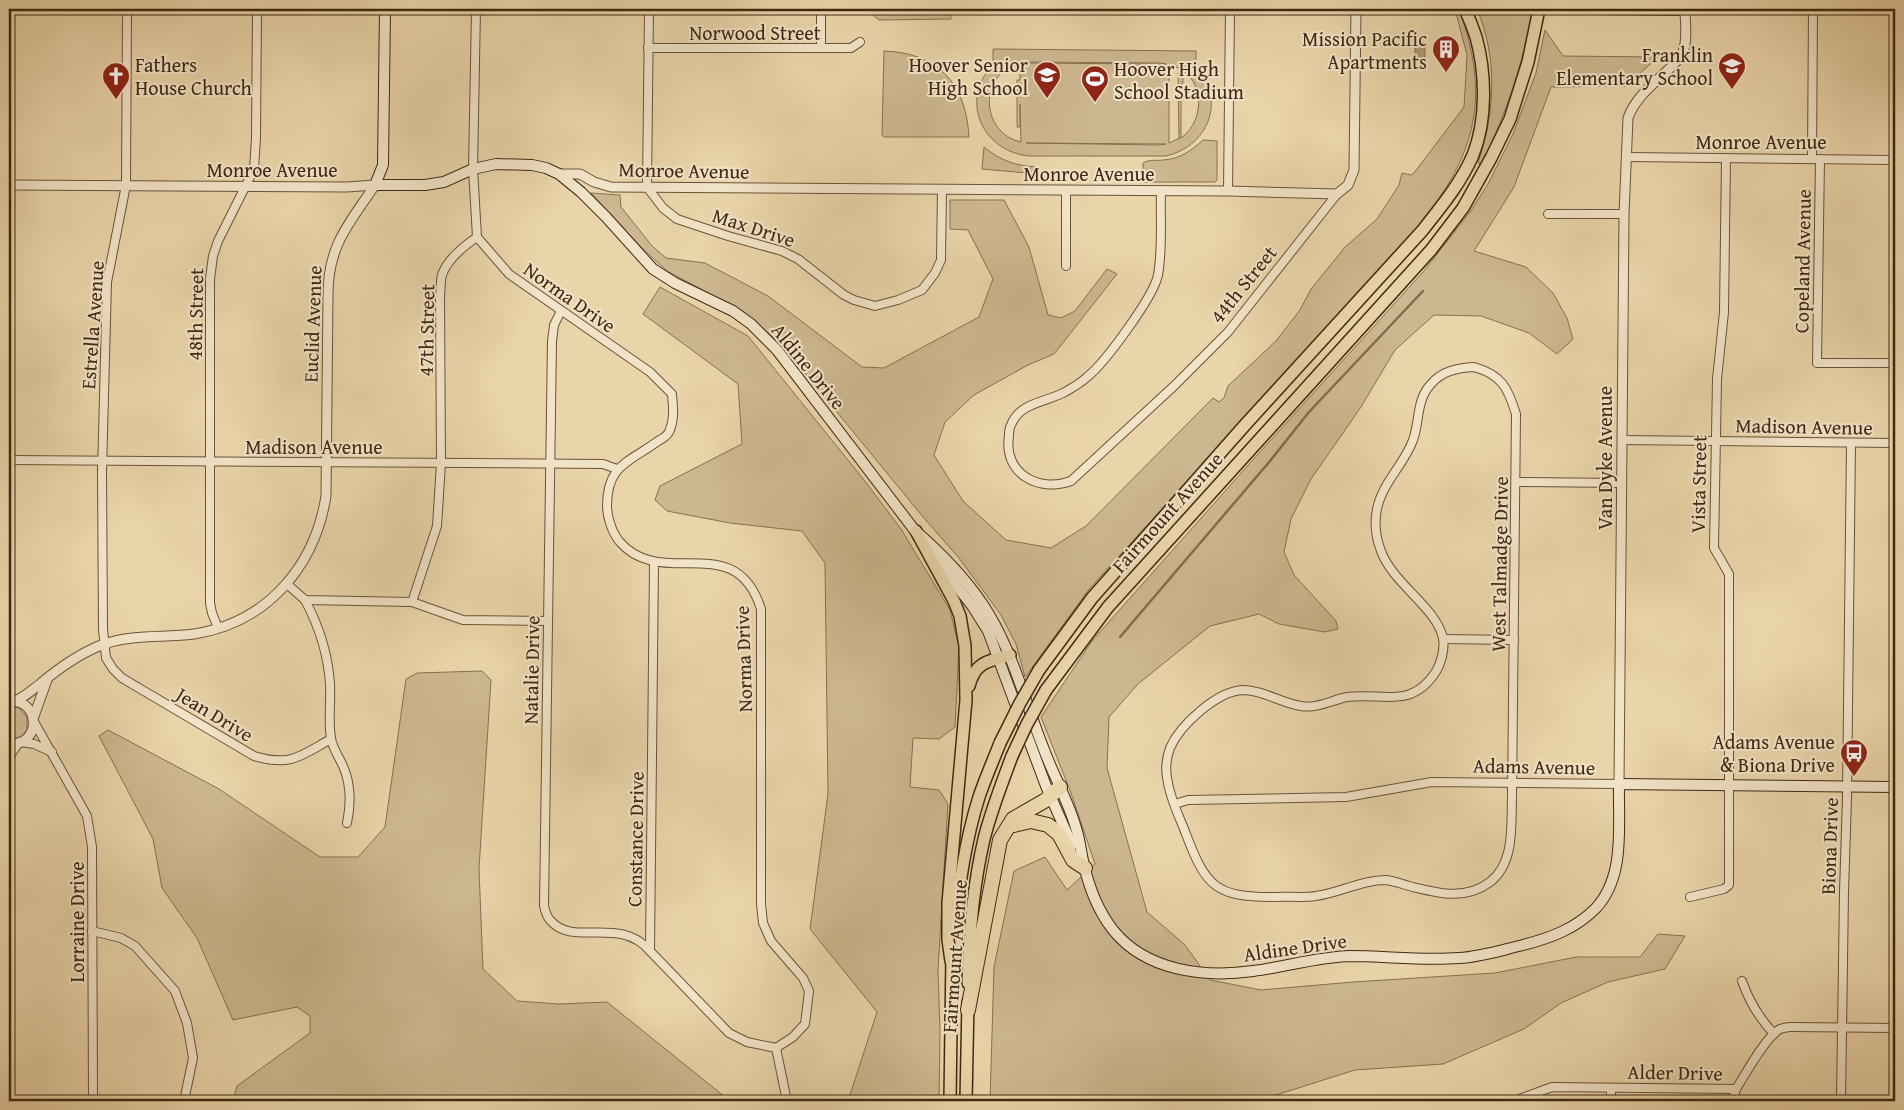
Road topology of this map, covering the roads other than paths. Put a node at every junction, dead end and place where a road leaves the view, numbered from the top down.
1 (127, 9) edge
2 (257, 9) edge
3 (385, 9) edge
4 (476, 9) edge
5 (649, 9) edge
6 (821, 9) edge
7 (1230, 9) edge
8 (1356, 9) edge
9 (1465, 9) edge
10 (1539, 9) edge
11 (1813, 9) edge
12 (1589, 10) edge
13 (1685, 10) edge
14 (860, 42) dead end
15 (648, 48) junction
16 (821, 48) junction
17 (1627, 158) junction
18 (1726, 158) junction
19 (1816, 159) junction
20 (1895, 160) edge
21 (474, 169) junction
22 (559, 174) junction
23 (9, 185) edge
24 (126, 185) junction
25 (375, 185) junction
26 (245, 186) junction
27 (647, 187) junction
28 (942, 189) junction
29 (1066, 190) junction
30 (1161, 191) junction
31 (1228, 191) junction
32 (1337, 194) junction
33 (1548, 214) dead end
34 (1624, 214) junction
35 (477, 237) junction
36 (1066, 266) dead end
37 (561, 311) junction
38 (1895, 363) edge
39 (1622, 440) junction
40 (1715, 441) junction
41 (1851, 443) junction
42 (1895, 443) edge
43 (9, 460) edge
44 (102, 461) junction
45 (211, 462) junction
46 (327, 462) junction
47 (442, 463) junction
48 (549, 464) junction
49 (617, 469) junction
50 (1516, 482) junction
51 (1622, 483) junction
52 (916, 531) junction
53 (654, 562) junction
54 (287, 584) junction
55 (305, 600) junction
56 (412, 602) junction
57 (548, 621) junction
58 (218, 628) junction
59 (1443, 639) junction
60 (1514, 640) junction
61 (104, 644) junction
62 (1004, 657) junction
63 (48, 677) junction
64 (966, 700) junction
65 (11, 701) edge
66 (33, 720) junction
67 (331, 739) junction
68 (16, 743) edge
69 (52, 752) junction
70 (9, 756) edge
71 (1512, 782) junction
72 (1619, 784) junction
73 (1729, 785) junction
74 (1848, 787) junction
75 (1895, 787) edge
76 (1055, 791) junction
77 (1175, 804) junction
78 (347, 823) dead end
79 (1009, 826) junction
80 (1085, 868) junction
81 (1690, 897) dead end
82 (1585, 918) joint
83 (92, 931) junction
84 (650, 951) junction
85 (951, 961) junction
86 (1742, 981) dead end
87 (968, 1010) junction
88 (1843, 1027) junction
89 (1895, 1028) edge
90 (1774, 1034) junction
91 (776, 1048) junction
92 (1611, 1088) junction
93 (1736, 1089) junction
94 (93, 1101) edge
95 (184, 1101) edge
96 (787, 1101) edge
97 (950, 1101) edge
98 (966, 1101) edge
99 (1514, 1101) edge
100 (1611, 1101) edge
101 (1733, 1101) edge
102 (1841, 1101) edge

1 - 24 street, Estrella Avenue
2 - 26 street, 48th Street
3 - 25 main road, Euclid Avenue
4 - 21 street
5 - 15 street
6 - 16 street
7 - 31 street
8 - 32 street, 44th Street
9 - 85 main road, Fairmount Avenue, bridge
10 - 87 main road, Fairmount Avenue, bridge
11 - 19 street, Copeland Avenue
12 - 13 street
13 - 17 street, Van Dyke Avenue
14 - 16 street, Norwood Street
15 - 16 street, Norwood Street
15 - 27 street
17 - 18 street, Monroe Avenue
17 - 34 street, Van Dyke Avenue
18 - 19 street, Monroe Avenue
18 - 40 street, Vista Street
19 - 20 street, Monroe Avenue
19 - 38 street, Copeland Avenue
21 - 22 main road, Monroe Avenue
21 - 25 main road, Monroe Avenue
21 - 35 street
22 - 27 street, Monroe Avenue
22 - 52 main road, Aldine Drive
23 - 24 street, Monroe Avenue
24 - 26 street, Monroe Avenue
24 - 44 street, Estrella Avenue
25 - 26 street, Monroe Avenue
25 - 46 street, Euclid Avenue
26 - 45 street, 48th Street
27 - 28 street, Monroe Avenue
27 - 28 street, Max Drive
28 - 29 street, Monroe Avenue
29 - 30 street, Monroe Avenue
29 - 36 street
30 - 31 street, Monroe Avenue
30 - 32 street, 44th Street
31 - 32 street, Monroe Avenue
33 - 34 street
34 - 39 street, Van Dyke Avenue
35 - 37 street, Norma Drive
35 - 47 street, 47th Street
37 - 48 street, Natalie Drive
37 - 49 street, Norma Drive
39 - 40 street, Madison Avenue
39 - 51 street, Van Dyke Avenue
40 - 41 street, Madison Avenue
40 - 73 street, Vista Street
41 - 42 street, Madison Avenue
41 - 74 street, Biona Drive
43 - 44 street, Madison Avenue
44 - 45 street, Madison Avenue
44 - 61 street, Estrella Avenue
45 - 46 street, Madison Avenue
45 - 58 street, 48th Street
46 - 47 street, Madison Avenue
46 - 54 street, Euclid Avenue
47 - 48 street, Madison Avenue
47 - 56 street, 47th Street
48 - 49 street, Madison Avenue
48 - 57 street, Natalie Drive
49 - 53 street, Norma Drive
50 - 51 street
50 - 59 street, West Talmadge Drive
50 - 60 street, West Talmadge Drive
51 - 72 street, Van Dyke Avenue
52 - 62 main road, Aldine Drive
52 - 64 main road
53 - 84 street, Constance Drive
53 - 91 street, Norma Drive
54 - 55 street
54 - 58 street
55 - 56 street
55 - 67 street
56 - 57 street
57 - 84 street, Natalie Drive
58 - 61 street
59 - 60 street
59 - 77 street, West Talmadge Drive
60 - 71 street, West Talmadge Drive
61 - 63 street
61 - 67 street, Jean Drive
62 - 64 main road
62 - 76 main road, Aldine Drive
63 - 65 street
63 - 66 street
64 - 85 main road
65 - 66 street
66 - 68 street
66 - 69 street, Lorraine Drive
67 - 78 street
68 - 69 street
68 - 70 street
69 - 83 street, Lorraine Drive
71 - 72 street, Adams Avenue
71 - 77 street, Adams Avenue
71 - 77 street, West Talmadge Drive
72 - 73 main road, Adams Avenue
72 - 82 main road, Van Dyke Avenue
73 - 74 main road, Adams Avenue
73 - 81 street, Vista Street
74 - 75 main road, Adams Avenue
74 - 88 street, Biona Drive
76 - 79 highway
76 - 80 main road, Aldine Drive
79 - 80 highway
79 - 87 highway
80 - 82 main road, Aldine Drive
83 - 94 street, Lorraine Drive
83 - 95 street
84 - 91 street
85 - 97 main road, Fairmount Avenue
86 - 90 street
87 - 98 main road, Fairmount Avenue
88 - 89 street
88 - 90 street
88 - 102 street, Biona Drive
90 - 93 street, Alder Drive
91 - 96 street
92 - 93 street, Alder Drive
92 - 99 street, Alder Drive
92 - 100 street
93 - 101 street

